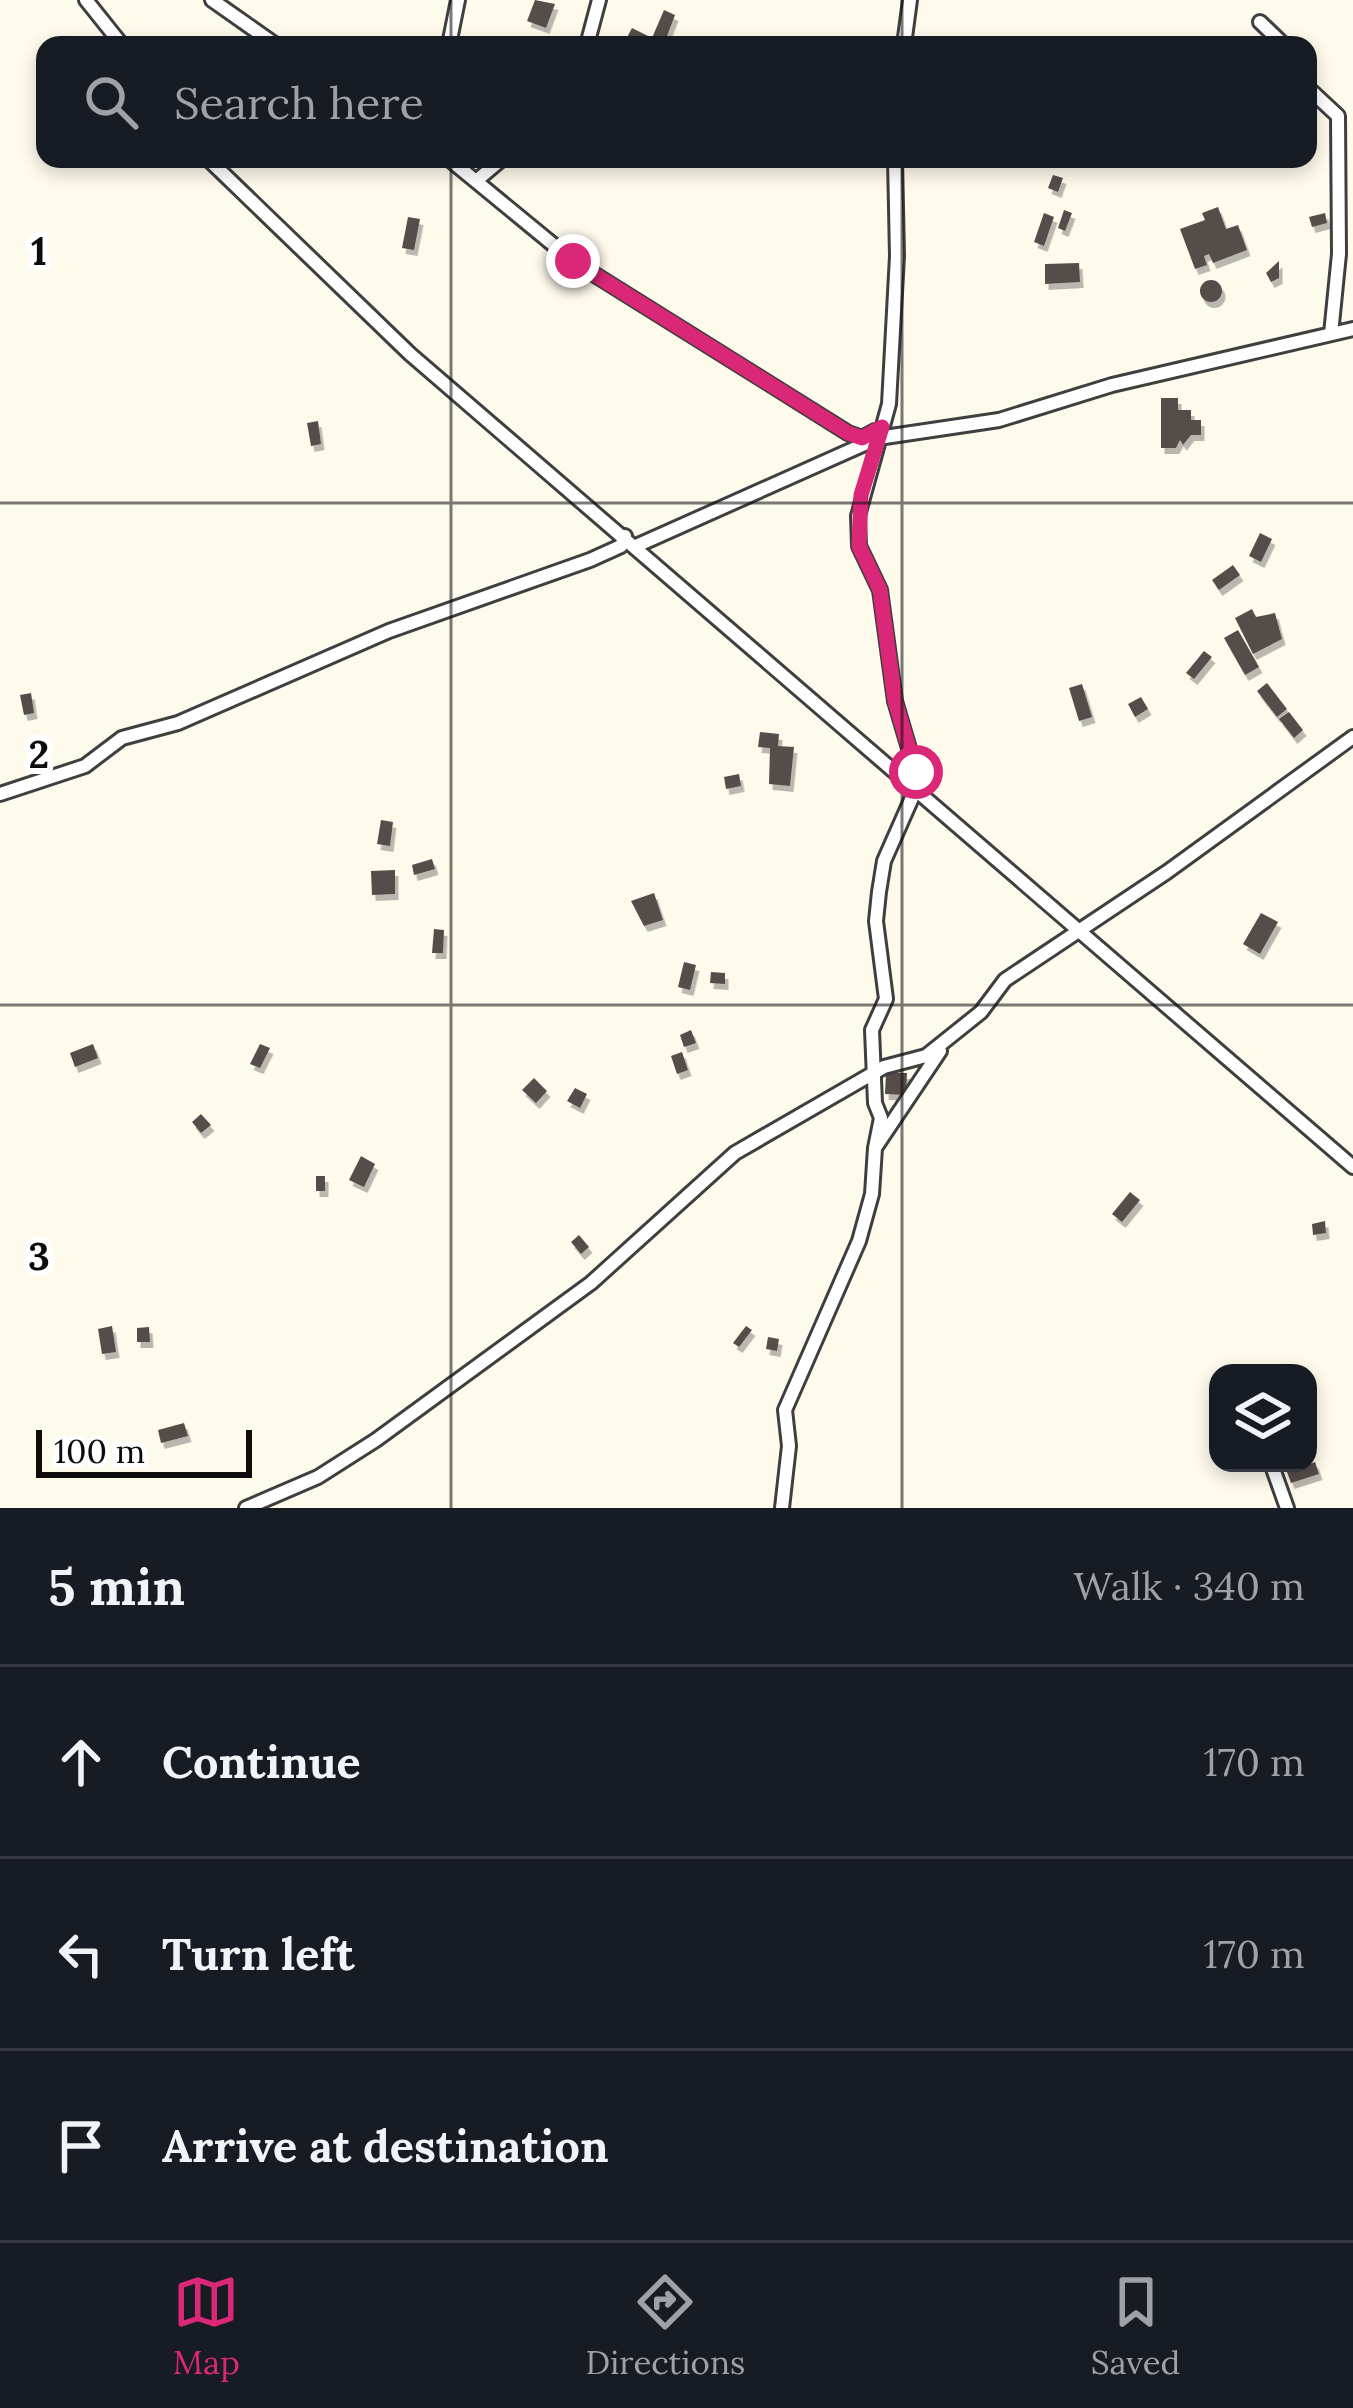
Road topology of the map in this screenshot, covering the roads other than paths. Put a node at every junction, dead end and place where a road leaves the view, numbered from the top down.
1 (86, 0) edge
2 (212, 0) edge
3 (458, 0) edge
4 (599, 0) edge
5 (910, 0) edge
6 (1260, 22) dead end
7 (115, 36) edge
8 (263, 36) edge
9 (451, 36) edge
10 (589, 36) edge
11 (905, 36) edge
12 (1275, 36) edge
13 (1317, 96) edge
14 (217, 168) edge
15 (459, 168) edge
16 (491, 168) edge
17 (895, 168) edge
18 (476, 181) junction
19 (1353, 329) edge
20 (1331, 334) junction
21 (880, 433) junction
22 (630, 541) junction
23 (1353, 737) edge
24 (915, 790) junction
25 (0, 794) edge
26 (1078, 930) junction
27 (948, 1040) junction
28 (874, 1072) junction
29 (875, 1148) junction
30 (1353, 1167) edge
31 (1274, 1472) edge
32 (255, 1506) edge
33 (782, 1508) edge
34 (1287, 1508) edge

1 - 7 street
2 - 8 street
3 - 9 street
4 - 10 street
5 - 11 street
6 - 12 street
13 - 20 street
14 - 22 street
15 - 18 street
16 - 18 street
17 - 21 street
18 - 21 street
19 - 20 street
20 - 21 street
21 - 22 street
21 - 24 street
22 - 24 street
22 - 25 street
23 - 26 street
24 - 26 street
24 - 28 street
26 - 27 street
26 - 30 street
27 - 28 street
27 - 29 street
28 - 29 street
28 - 32 street
29 - 33 street
31 - 34 street

